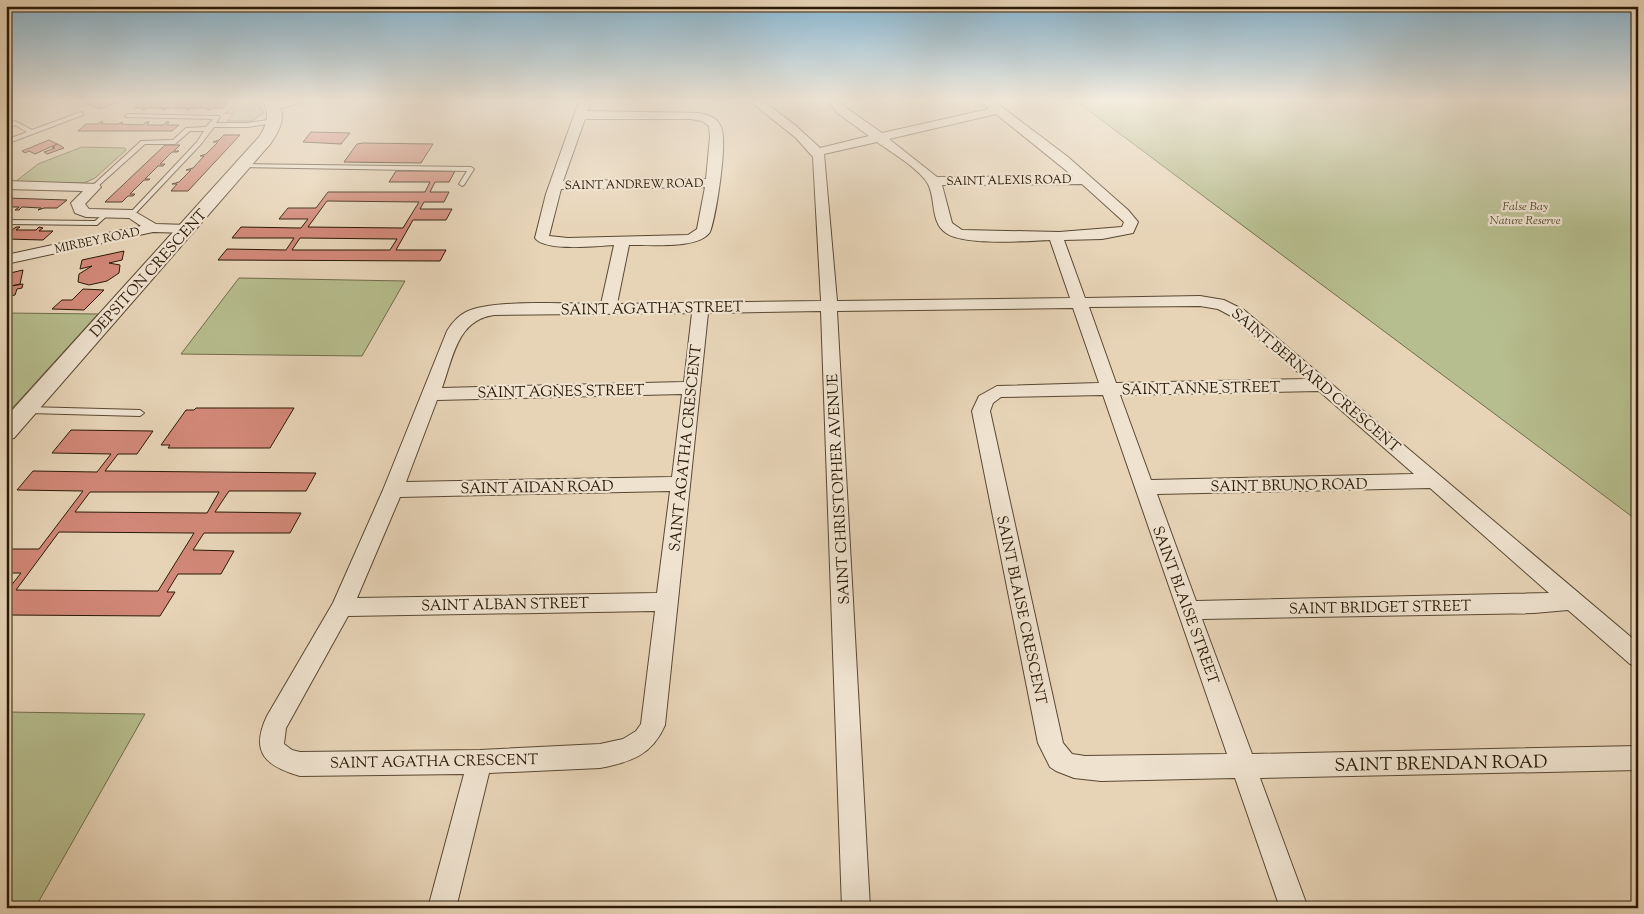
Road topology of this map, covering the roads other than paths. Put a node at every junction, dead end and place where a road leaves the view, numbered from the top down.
1 (141, 144) edge
2 (198, 144) edge
3 (262, 144) edge
4 (570, 144) edge
5 (715, 144) edge
6 (809, 144) edge
7 (857, 144) edge
8 (885, 144) edge
9 (1040, 144) edge
10 (817, 152) junction
11 (243, 166) junction
12 (1085, 180) junction
13 (934, 181) junction
14 (712, 183) junction
15 (462, 184) dead end
16 (6, 185) edge
17 (556, 185) junction
18 (94, 187) junction
19 (107, 213) junction
20 (132, 214) junction
21 (6, 222) edge
22 (153, 228) junction
23 (188, 228) junction
24 (1055, 235) junction
25 (622, 241) junction
26 (6, 260) edge
27 (1078, 302) junction
28 (830, 306) junction
29 (701, 307) junction
30 (608, 309) junction
31 (474, 314) joint
32 (1322, 385) junction
33 (692, 388) junction
34 (1109, 390) junction
35 (431, 394) junction
36 (26, 410) junction
37 (140, 413) dead end
38 (6, 432) edge
39 (1434, 481) junction
40 (681, 484) junction
41 (1144, 487) junction
42 (393, 490) junction
43 (1572, 600) junction
44 (667, 602) junction
45 (342, 607) junction
46 (1188, 610) junction
47 (1638, 657) edge
48 (1638, 758) edge
49 (480, 762) junction
50 (1244, 767) junction
51 (442, 908) edge
52 (856, 908) edge
53 (1294, 908) edge

1 - 18 lane
2 - 20 lane
3 - 11 street, DEPSITON CRESCENT
4 - 17 street
5 - 14 street
6 - 10 street
7 - 10 street
8 - 13 street
9 - 12 street
10 - 28 street, SAINT CHRISTOPHER AVENUE
11 - 15 lane
11 - 23 street, DEPSITON CRESCENT
12 - 13 street, SAINT ALEXIS ROAD
12 - 24 street
13 - 24 street
14 - 17 street, SAINT ANDREW ROAD
14 - 25 street
16 - 18 street
17 - 25 street
18 - 19 street
19 - 20 street
19 - 21 lane
20 - 22 street
22 - 23 street, MIRBEY ROAD
22 - 26 street, MIRBEY ROAD
23 - 36 street, DEPSITON CRESCENT
24 - 27 street, SAINT BLAISE STREET
25 - 30 street
27 - 28 street, SAINT BERNARD CRESCENT
27 - 32 street, SAINT BERNARD CRESCENT
27 - 34 street, SAINT BLAISE STREET
28 - 29 street, SAINT AGATHA STREET
28 - 52 street, SAINT CHRISTOPHER AVENUE
29 - 30 street, SAINT AGATHA STREET
29 - 33 street, SAINT AGATHA CRESCENT
30 - 31 street, SAINT AGATHA STREET
31 - 35 street, SAINT AGATHA CRESCENT
32 - 34 street, SAINT ANNE STREET
32 - 39 street, SAINT BERNARD CRESCENT
33 - 35 street, SAINT AGNES STREET
33 - 40 street, SAINT AGATHA CRESCENT
34 - 41 street, SAINT BLAISE STREET
34 - 50 street, SAINT BLAISE CRESCENT
35 - 42 street, SAINT AGATHA CRESCENT
36 - 37 lane
36 - 38 street, DEPSITON CRESCENT
39 - 41 street, SAINT BRUNO ROAD
39 - 43 street, SAINT BERNARD CRESCENT
40 - 42 street, SAINT AIDAN ROAD
40 - 44 street, SAINT AGATHA CRESCENT
41 - 46 street, SAINT BLAISE STREET
42 - 45 street, SAINT AGATHA CRESCENT
43 - 46 street, SAINT BRIDGET STREET
43 - 47 street, SAINT BERNARD CRESCENT
44 - 45 street, SAINT ALBAN STREET
44 - 49 street, SAINT AGATHA CRESCENT
45 - 49 street, SAINT AGATHA CRESCENT
46 - 50 street, SAINT BLAISE STREET
48 - 50 street, SAINT BRENDAN ROAD
49 - 51 street
50 - 53 street, SAINT BLAISE STREET

